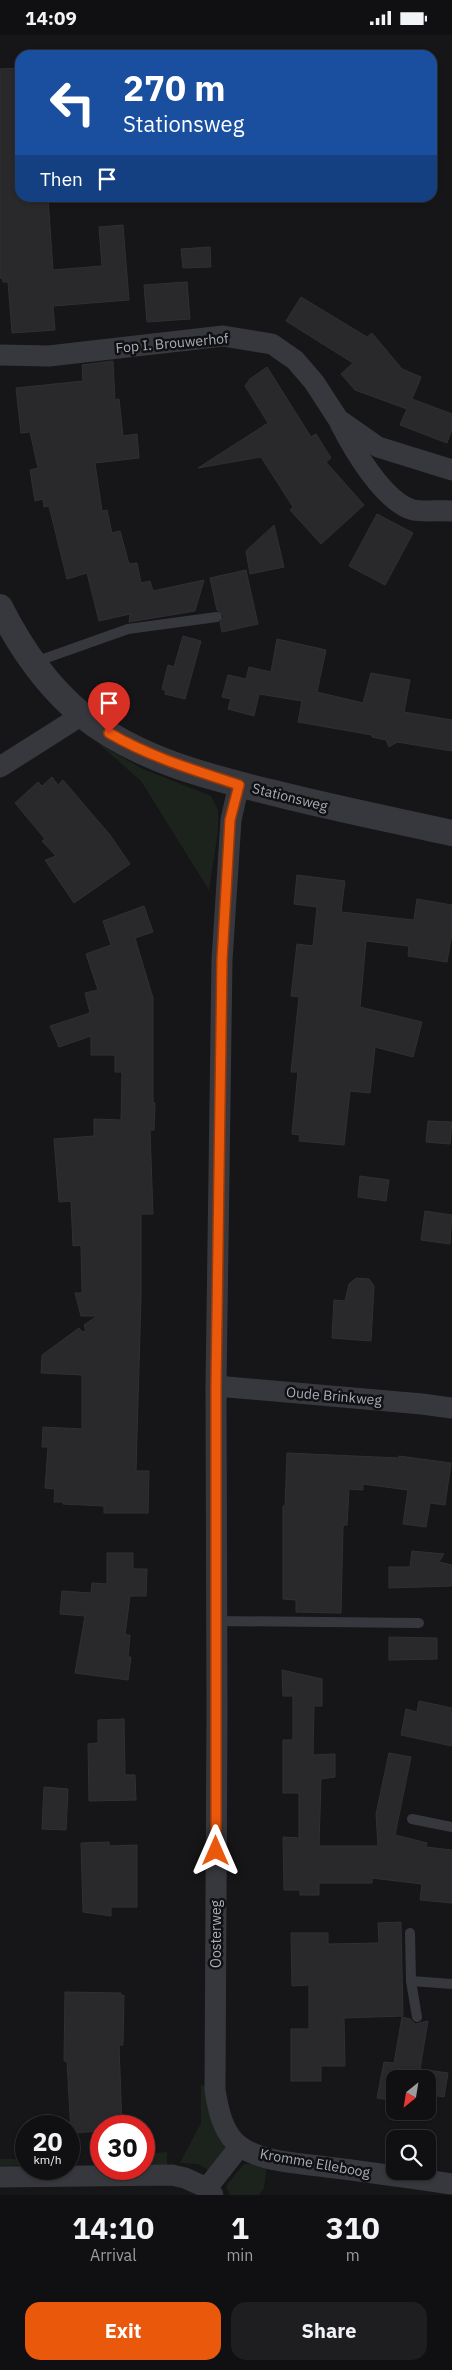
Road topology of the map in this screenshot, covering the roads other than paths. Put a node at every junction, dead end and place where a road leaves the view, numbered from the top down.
1 (0, 355) edge
2 (338, 419) junction
3 (452, 470) edge
4 (452, 511) edge
5 (0, 607) edge
6 (217, 617) dead end
7 (33, 662) junction
8 (82, 715) junction
9 (0, 767) edge
10 (239, 785) junction
11 (452, 833) edge
12 (216, 1386) junction
13 (452, 1408) edge
14 (217, 1621) junction
15 (419, 1623) dead end
16 (412, 1819) dead end
17 (452, 1827) edge
18 (410, 1933) dead end
19 (412, 1981) junction
20 (452, 1984) edge
21 (416, 2017) dead end
22 (240, 2146) junction
23 (0, 2177) edge
24 (452, 2184) edge
25 (210, 2191) edge

1 - 2 street, Fop I. Brouwerhof
2 - 3 street, Fop I. Brouwerhof
2 - 4 street, Fop I. Brouwerhof
5 - 7 street, Stationsweg
6 - 7 lane
7 - 8 street, Stationsweg
8 - 9 street
8 - 10 street, Stationsweg
10 - 11 street, Stationsweg
10 - 12 street, Oosterweg
12 - 13 street, Oude Brinkweg
12 - 14 street, Oosterweg
14 - 15 lane
14 - 22 street, Oosterweg
16 - 17 lane
18 - 19 lane
19 - 20 lane
19 - 21 lane
22 - 24 street, Kromme Elleboog
22 - 25 street
23 - 25 street

